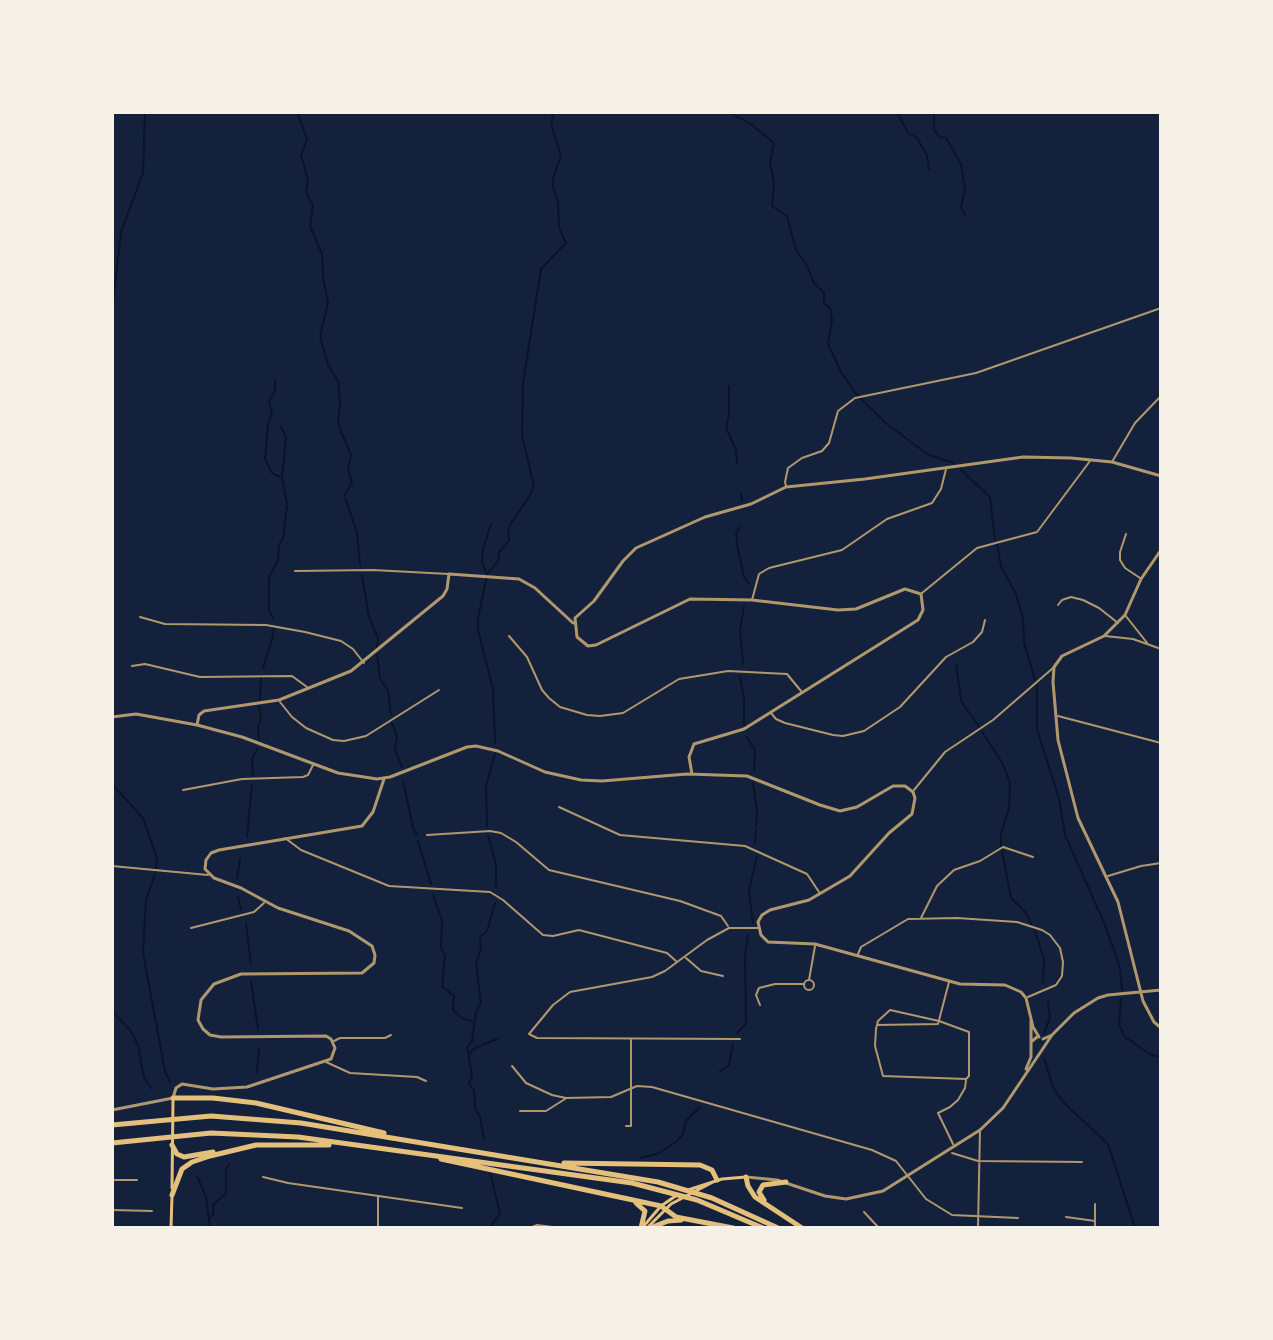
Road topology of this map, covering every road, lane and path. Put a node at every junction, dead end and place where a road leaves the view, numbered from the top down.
1 (1161, 308) edge
2 (1161, 396) edge
3 (1090, 461) junction
4 (1112, 462) junction
5 (946, 468) junction
6 (1161, 476) edge
7 (786, 487) junction
8 (1126, 534) dead end
9 (1160, 551) edge
10 (295, 571) dead end
11 (449, 574) junction
12 (1141, 579) junction
13 (921, 594) junction
14 (752, 600) junction
15 (1058, 605) dead end
16 (1125, 615) junction
17 (140, 617) dead end
18 (985, 620) dead end
19 (574, 623) junction
20 (1118, 623) junction
21 (509, 636) dead end
22 (1104, 636) junction
23 (1149, 645) junction
24 (1161, 649) edge
25 (364, 663) junction
26 (132, 666) dead end
27 (1054, 667) junction
28 (307, 687) junction
29 (439, 690) dead end
30 (802, 692) junction
31 (279, 700) junction
32 (771, 713) junction
33 (1056, 716) junction
34 (112, 717) edge
35 (197, 725) junction
36 (1161, 743) edge
37 (313, 765) junction
38 (692, 774) junction
39 (384, 779) junction
40 (183, 790) dead end
41 (913, 792) junction
42 (559, 807) dead end
43 (427, 835) dead end
44 (285, 838) junction
45 (1033, 857) dead end
46 (1161, 864) edge
47 (112, 866) edge
48 (208, 875) junction
49 (1108, 876) junction
50 (820, 894) junction
51 (265, 902) junction
52 (921, 918) junction
53 (112, 922) edge
54 (112, 927) edge
55 (191, 928) dead end
56 (729, 928) junction
57 (758, 928) junction
58 (815, 944) junction
59 (858, 955) junction
60 (685, 958) junction
61 (677, 962) junction
62 (723, 976) dead end
63 (809, 980) junction
64 (949, 982) junction
65 (804, 984) junction
66 (1161, 990) edge
67 (1140, 991) junction
68 (1026, 998) junction
69 (760, 1005) dead end
70 (1031, 1016) junction
71 (939, 1021) junction
72 (876, 1025) junction
73 (1161, 1028) edge
74 (391, 1035) dead end
75 (1052, 1035) junction
76 (1041, 1038) junction
77 (631, 1039) junction
78 (740, 1039) dead end
79 (332, 1041) junction
80 (1031, 1042) junction
81 (1045, 1046) junction
82 (1032, 1049) junction
83 (1041, 1051) junction
84 (326, 1062) junction
85 (512, 1066) dead end
86 (1025, 1073) junction
87 (966, 1079) junction
88 (426, 1081) dead end
89 (630, 1088) junction
90 (552, 1095) junction
91 (173, 1098) junction
92 (566, 1098) junction
93 (554, 1106) junction
94 (112, 1110) edge
95 (520, 1111) dead end
96 (112, 1125) edge
97 (626, 1126) dead end
98 (980, 1130) junction
99 (112, 1143) edge
100 (172, 1145) junction
101 (351, 1145) junction
102 (439, 1145) junction
103 (245, 1146) junction
104 (954, 1147) junction
105 (401, 1151) junction
106 (952, 1153) dead end
107 (512, 1157) junction
108 (978, 1161) junction
109 (1082, 1162) dead end
110 (908, 1176) junction
111 (263, 1177) dead end
112 (746, 1177) junction
113 (112, 1180) edge
114 (137, 1180) dead end
115 (717, 1180) junction
116 (786, 1182) junction
117 (600, 1194) junction
118 (172, 1195) junction
119 (378, 1196) junction
120 (1095, 1204) dead end
121 (462, 1208) dead end
122 (662, 1208) junction
123 (112, 1210) edge
124 (152, 1211) dead end
125 (864, 1212) dead end
126 (781, 1213) junction
127 (1066, 1217) dead end
128 (978, 1218) junction
129 (1018, 1218) dead end
130 (694, 1220) junction
131 (1095, 1221) junction
132 (171, 1228) edge
133 (378, 1228) edge
134 (530, 1228) edge
135 (560, 1228) edge
136 (645, 1228) edge
137 (733, 1228) edge
138 (763, 1228) edge
139 (778, 1228) edge
140 (802, 1228) edge
141 (879, 1228) edge
142 (978, 1228) edge
143 (1095, 1228) edge

1 - 7 street
2 - 4 street
3 - 4 street
3 - 5 street
3 - 13 street
4 - 6 street
5 - 7 street
5 - 14 street
7 - 19 street
8 - 12 street
9 - 12 street
10 - 11 street
11 - 19 street
11 - 25 street
12 - 16 street
13 - 14 street
13 - 30 street
14 - 19 street
15 - 20 street
16 - 20 street
16 - 23 street
17 - 25 street
18 - 32 street
20 - 22 street
21 - 30 street
22 - 23 street
22 - 27 street
23 - 24 street
25 - 28 street
26 - 28 street
27 - 33 street
27 - 41 street
28 - 31 street
29 - 31 street
30 - 32 street
31 - 35 street
32 - 38 street
33 - 36 street
33 - 49 street
34 - 35 street
35 - 37 street
37 - 39 street
37 - 40 street
38 - 39 street
38 - 41 street
39 - 44 street
41 - 50 street
42 - 50 street
43 - 56 street
44 - 48 street
44 - 61 street
45 - 52 street
46 - 49 street
47 - 48 street
48 - 51 street
49 - 67 street
50 - 57 street
51 - 55 street
51 - 79 street
52 - 59 street
52 - 68 street
53 - 54 street
56 - 57 street
56 - 60 street
57 - 58 street
58 - 59 street
58 - 63 street
59 - 64 street
60 - 61 street
60 - 62 street
61 - 77 street
63 - 65 street
63 - 65 street
64 - 68 street
64 - 71 street
65 - 69 street
66 - 67 street
67 - 73 street
67 - 75 street
68 - 70 street
70 - 76 street
70 - 80 street
71 - 72 street
71 - 72 street
71 - 87 street
72 - 87 street
74 - 79 street
75 - 76 street
75 - 81 street
76 - 80 street
76 - 81 street
77 - 78 street
77 - 89 street
79 - 84 street
80 - 82 street
81 - 83 street
82 - 83 street
82 - 86 street
83 - 86 street
84 - 88 street
84 - 91 street
85 - 90 street
86 - 98 street
87 - 104 street
89 - 92 street
89 - 97 street
89 - 110 street
90 - 92 street
90 - 93 street
91 - 94 street
91 - 100 main road
91 - 102 highway
92 - 93 street
93 - 95 street
96 - 102 highway
98 - 104 street
98 - 108 street
99 - 101 highway
100 - 103 highway
100 - 118 main road
101 - 103 highway
101 - 105 highway
102 - 107 highway
103 - 118 highway
104 - 110 street
105 - 117 highway
105 - 138 highway
106 - 108 street
107 - 115 highway
107 - 139 highway
108 - 109 street
108 - 128 street
110 - 116 street
110 - 128 street
111 - 119 street
112 - 115 main road
112 - 116 street
112 - 126 highway
113 - 114 street
115 - 122 main road
116 - 126 highway
117 - 122 highway
117 - 136 highway
118 - 132 main road
119 - 121 street
119 - 133 street
120 - 131 street
122 - 130 highway
122 - 136 main road
123 - 124 street
125 - 141 street
126 - 140 highway
127 - 131 street
128 - 129 street
128 - 142 street
130 - 136 highway
130 - 137 highway
131 - 143 street
134 - 135 street

